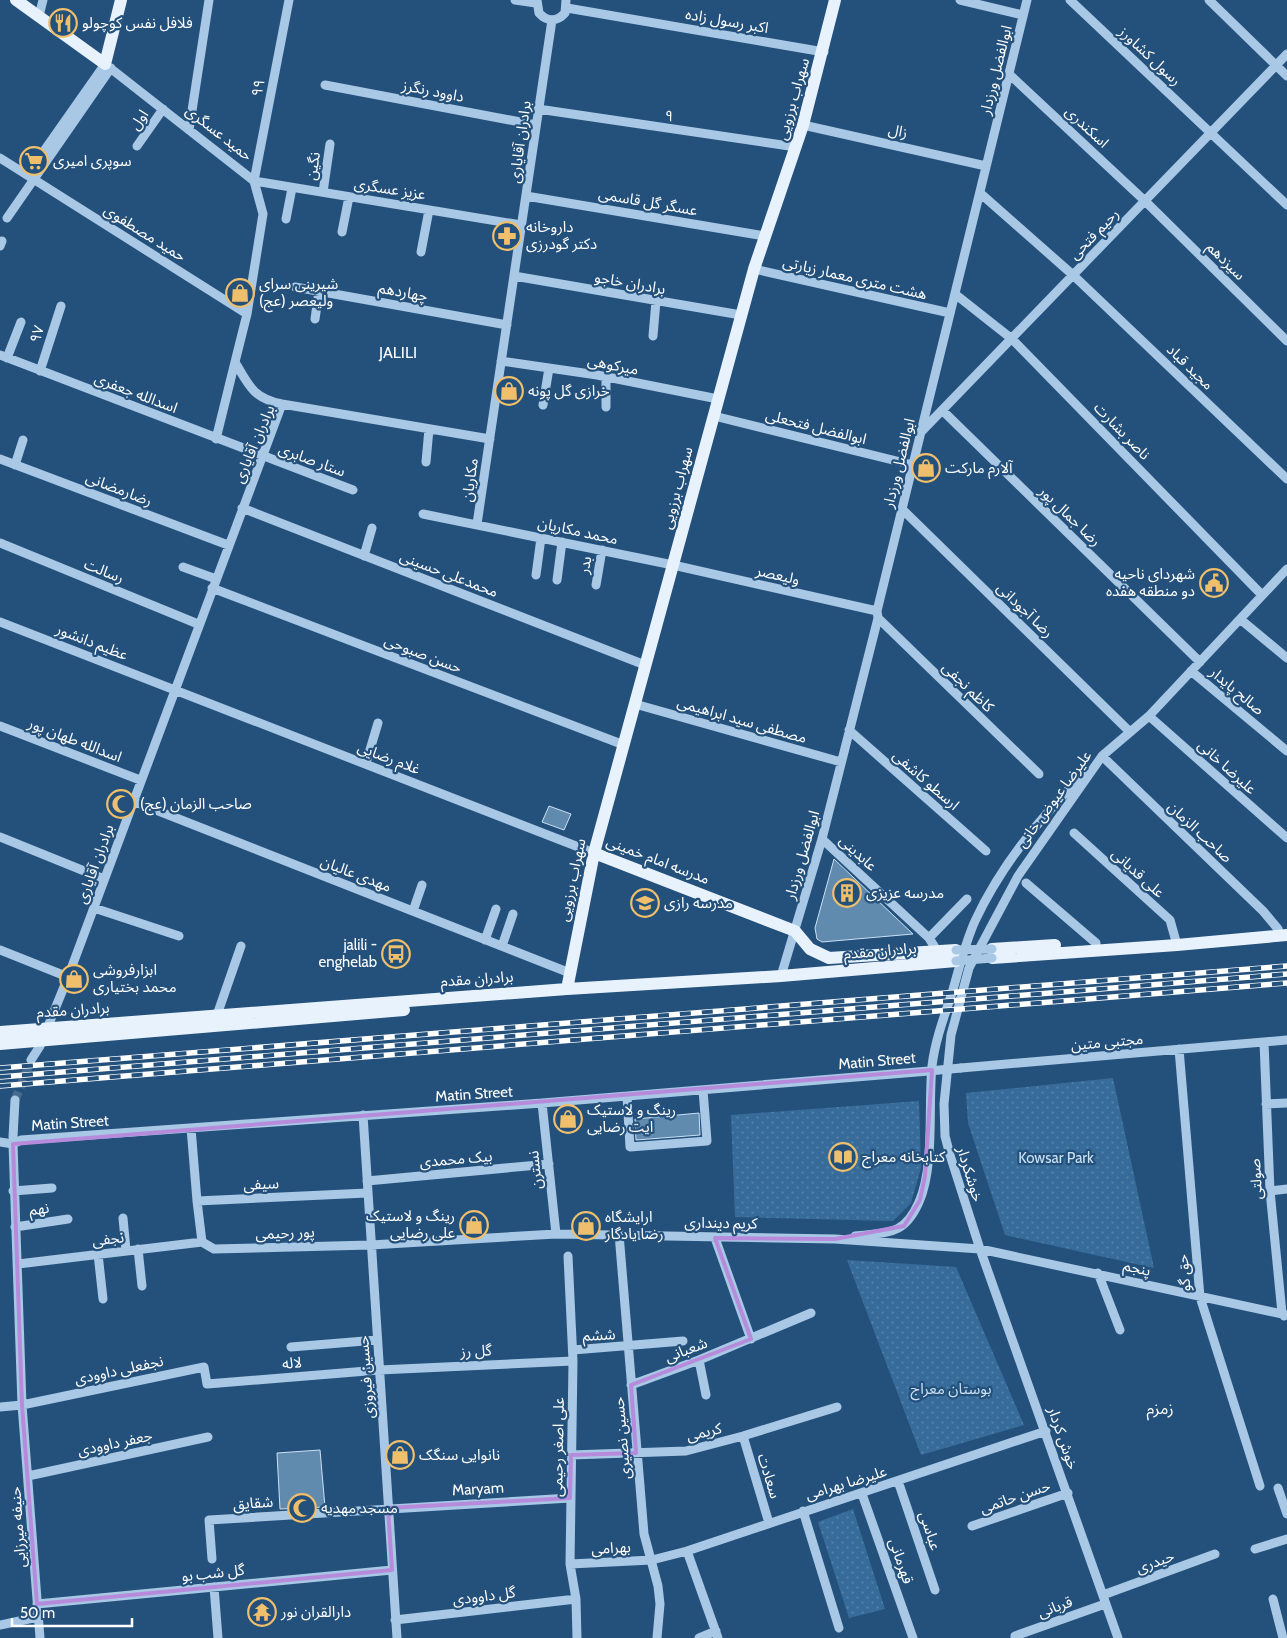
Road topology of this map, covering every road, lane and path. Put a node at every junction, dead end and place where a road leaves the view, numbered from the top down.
1 (16, 0) edge
2 (43, 0) edge
3 (121, 0) edge
4 (209, 0) edge
5 (290, 0) edge
6 (515, 0) edge
7 (835, 0) edge
8 (960, 0) edge
9 (1027, 0) edge
10 (1070, 0) edge
11 (1209, 0) edge
12 (537, 2) edge
13 (566, 4) edge
14 (1023, 15) junction
15 (39, 16) junction
16 (552, 20) junction
17 (824, 52) junction
18 (1287, 54) edge
19 (1276, 65) junction
20 (108, 66) junction
21 (1009, 74) junction
22 (1287, 76) edge
23 (326, 85) dead end
24 (163, 109) junction
25 (538, 109) junction
26 (536, 125) junction
27 (803, 125) junction
28 (189, 130) junction
29 (1211, 132) junction
30 (330, 144) dead end
31 (137, 146) dead end
32 (796, 147) junction
33 (0, 158) edge
34 (986, 166) junction
35 (30, 176) junction
36 (254, 181) junction
37 (292, 188) junction
38 (323, 192) junction
39 (980, 193) junction
40 (526, 196) junction
41 (349, 197) junction
42 (1145, 201) junction
43 (1287, 205) edge
44 (429, 210) junction
45 (7, 218) dead end
46 (286, 219) dead end
47 (521, 225) junction
48 (342, 232) dead end
49 (766, 236) junction
50 (421, 252) dead end
51 (754, 269) junction
52 (514, 276) junction
53 (1073, 276) junction
54 (295, 287) dead end
55 (319, 291) junction
56 (955, 294) junction
57 (656, 301) junction
58 (61, 306) dead end
59 (950, 313) junction
60 (247, 314) junction
61 (741, 315) junction
62 (315, 319) dead end
63 (21, 322) dead end
64 (507, 325) junction
65 (653, 336) dead end
66 (1012, 339) junction
67 (1287, 340) edge
68 (4, 357) edge
69 (501, 361) junction
70 (235, 362) junction
71 (549, 368) junction
72 (40, 371) junction
73 (606, 378) junction
74 (718, 399) junction
75 (282, 404) junction
76 (543, 405) dead end
77 (606, 407) dead end
78 (942, 410) junction
79 (714, 416) junction
80 (429, 429) junction
81 (920, 434) junction
82 (216, 439) junction
83 (490, 439) junction
84 (23, 440) dead end
85 (262, 457) junction
86 (0, 459) edge
87 (426, 462) dead end
88 (15, 465) junction
89 (913, 465) junction
90 (1287, 479) edge
91 (353, 490) dead end
92 (242, 508) junction
93 (902, 509) junction
94 (423, 514) dead end
95 (477, 524) junction
96 (372, 528) dead end
97 (542, 538) junction
98 (562, 542) junction
99 (0, 543) edge
100 (228, 544) junction
101 (602, 550) junction
102 (364, 556) junction
103 (673, 565) junction
104 (183, 567) dead end
105 (1287, 569) edge
106 (536, 575) dead end
107 (216, 579) junction
108 (558, 580) dead end
109 (596, 585) dead end
110 (212, 588) junction
111 (1262, 596) junction
112 (878, 615) junction
113 (1240, 619) junction
114 (0, 622) edge
115 (198, 624) junction
116 (1287, 658) edge
117 (1200, 662) junction
118 (645, 666) junction
119 (1192, 670) junction
120 (174, 688) junction
121 (635, 704) junction
122 (1149, 716) junction
123 (378, 723) dead end
124 (0, 726) edge
125 (849, 730) junction
126 (1129, 731) junction
127 (624, 745) junction
128 (1287, 751) edge
129 (1102, 756) junction
130 (841, 762) junction
131 (366, 763) junction
132 (1039, 774) dead end
133 (140, 780) junction
134 (132, 801) junction
135 (1074, 833) dead end
136 (0, 836) edge
137 (1287, 838) edge
138 (822, 839) junction
139 (986, 851) dead end
140 (594, 853) junction
141 (104, 879) junction
142 (1026, 883) dead end
143 (422, 885) dead end
144 (967, 899) dead end
145 (94, 908) junction
146 (496, 909) dead end
147 (413, 912) junction
148 (513, 914) dead end
149 (795, 931) junction
150 (1283, 931) edge
151 (179, 936) dead end
152 (929, 938) junction
153 (485, 940) junction
154 (1177, 942) junction
155 (241, 946) dead end
156 (502, 946) junction
157 (1096, 947) junction
158 (0, 950) edge
159 (992, 954) joint
160 (940, 956) junction
161 (956, 956) joint
162 (570, 973) junction
163 (781, 976) junction
164 (68, 977) junction
165 (567, 992) junction
166 (217, 1015) junction
167 (47, 1028) junction
168 (0, 1032) edge
169 (42, 1040) junction
170 (1287, 1040) edge
171 (1264, 1042) junction
172 (0, 1044) edge
173 (1179, 1050) junction
174 (31, 1060) tunnel mouth
175 (929, 1070) joint
176 (703, 1090) junction
177 (627, 1096) junction
178 (15, 1100) tunnel mouth
179 (542, 1103) junction
180 (1287, 1103) edge
181 (944, 1104) joint
182 (1266, 1104) junction
183 (362, 1114) junction
184 (191, 1128) junction
185 (15, 1140) junction
186 (2, 1141) edge
187 (549, 1164) junction
188 (367, 1181) junction
189 (52, 1188) dead end
190 (1287, 1189) edge
191 (13, 1191) junction
192 (1270, 1191) junction
193 (368, 1192) junction
194 (197, 1201) junction
195 (123, 1218) dead end
196 (68, 1219) dead end
197 (15, 1227) junction
198 (556, 1234) junction
199 (619, 1234) junction
200 (715, 1238) junction
201 (836, 1239) junction
202 (202, 1242) junction
203 (371, 1245) junction
204 (138, 1249) junction
205 (980, 1249) junction
206 (126, 1250) junction
207 (98, 1254) junction
208 (568, 1256) dead end
209 (18, 1264) junction
210 (1287, 1265) edge
211 (1277, 1266) junction
212 (1098, 1273) junction
213 (142, 1286) dead end
214 (1200, 1297) junction
215 (103, 1299) dead end
216 (811, 1313) dead end
217 (1285, 1315) edge
218 (1120, 1330) dead end
219 (751, 1339) junction
220 (377, 1340) junction
221 (683, 1341) dead end
222 (291, 1347) dead end
223 (627, 1347) junction
224 (573, 1350) junction
225 (699, 1360) junction
226 (573, 1361) junction
227 (379, 1370) junction
228 (207, 1384) joint
229 (631, 1385) junction
230 (706, 1395) dead end
231 (22, 1404) junction
232 (0, 1407) edge
233 (838, 1407) dead end
234 (1046, 1431) junction
235 (743, 1436) junction
236 (208, 1437) dead end
237 (636, 1453) junction
238 (571, 1455) junction
239 (28, 1476) junction
240 (898, 1481) junction
241 (1260, 1486) dead end
242 (1278, 1488) dead end
243 (1068, 1493) junction
244 (862, 1494) junction
245 (570, 1498) junction
246 (388, 1508) junction
247 (803, 1511) junction
248 (1287, 1514) edge
249 (769, 1523) junction
250 (972, 1526) dead end
251 (1287, 1539) edge
252 (1255, 1549) dead end
253 (687, 1551) junction
254 (1215, 1554) dead end
255 (212, 1559) dead end
256 (652, 1560) junction
257 (570, 1564) junction
258 (392, 1570) junction
259 (214, 1587) junction
260 (934, 1590) dead end
261 (576, 1599) junction
262 (1104, 1599) junction
263 (1273, 1599) dead end
264 (37, 1604) junction
265 (38, 1617) junction
266 (395, 1620) junction
267 (0, 1625) edge
268 (839, 1628) dead end
269 (717, 1635) edge
270 (40, 1638) edge
271 (218, 1638) edge
272 (397, 1638) edge
273 (578, 1638) edge
274 (657, 1638) edge
275 (699, 1638) edge
276 (913, 1638) edge
277 (1015, 1638) edge
278 (1118, 1638) edge
279 (1286, 1638) edge

1 - 15 main road, حمید عسگری
2 - 15 street
3 - 20 main road
4 - 28 street
5 - 36 street, ۹۹
6 - 12 street
7 - 17 main road, سهراب برزویی
8 - 14 street
9 - 14 street, ابوالفضل ورزدار
10 - 29 street, رسول کشاورز
11 - 19 street
12 - 16 street
13 - 16 street
13 - 17 street, اکبر رسول زاده
14 - 21 street, ابوالفضل ورزدار
15 - 20 main road, حمید عسگری
16 - 25 street, برادران آقایاری
17 - 27 main road, سهراب برزویی
18 - 19 street, رحیم فتحی
19 - 22 street
19 - 29 street, رحیم فتحی
20 - 24 street, حمید عسگری
20 - 35 street
21 - 34 street, ابوالفضل ورزدار
21 - 42 street, اسکندری
23 - 26 street, داوود رنگرز
24 - 28 street, حمید عسگری
24 - 31 street, اول
25 - 26 street, برادران آقایاری
25 - 32 street, ۹
26 - 40 street, برادران آقایاری
27 - 32 main road, سهراب برزویی
27 - 34 street, زال
28 - 36 street, حمید عسگری
29 - 42 street, رحیم فتحی
29 - 43 street, رسول کشاورز
30 - 38 street, نگین
32 - 49 main road, سهراب برزویی
33 - 35 street, حمید مصطفوی
34 - 39 street, ابوالفضل ورزدار
35 - 45 street
35 - 60 street, حمید مصطفوی
36 - 37 street, عزیز عسگری
36 - 60 street, حمید عسگری
37 - 38 street, عزیز عسگری
37 - 46 street
38 - 41 street, عزیز عسگری
39 - 53 street, مجید قباد
39 - 56 street, ابوالفضل ورزدار
40 - 47 street, برادران آقایاری
40 - 49 street, عسگر گل قاسمی
41 - 44 street, عزیز عسگری
41 - 48 street
42 - 53 street, رحیم فتحی
42 - 67 street, سیزدهم
44 - 47 street, عزیز عسگری
44 - 50 street
47 - 52 street, برادران آقایاری
49 - 51 main road, سهراب برزویی
51 - 59 street, هشت متری معمار زیارتی
51 - 61 main road, سهراب برزویی
52 - 57 street, برادران خاجو
52 - 64 street, برادران آقایاری
53 - 66 street, رحیم فتحی
53 - 90 street, مجید قباد
54 - 55 street, چهاردهم
55 - 62 street
55 - 64 street, چهاردهم
56 - 59 street, ابوالفضل ورزدار
56 - 66 street, ناصر بشارت
57 - 61 street, برادران خاجو
57 - 65 street
58 - 72 street, ۹۷
59 - 81 street, ابوالفضل ورزدار
60 - 70 street, حمید عسگری
61 - 74 main road, سهراب برزویی
63 - 68 street
64 - 69 street, برادران آقایاری
66 - 78 street, رحیم فتحی
66 - 111 street, ناصر بشارت
68 - 72 street, اسدالله جعفری
69 - 71 street, میرکوهی
69 - 83 street, برادران آقایاری
70 - 75 street
70 - 82 street, حمید عسگری
71 - 73 street, میرکوهی
71 - 76 street
72 - 82 street, اسدالله جعفری
73 - 74 street, میرکوهی
73 - 77 street
74 - 79 main road, سهراب برزویی
75 - 80 street, برادران آقایاری
75 - 85 street, برادران آقایاری
78 - 81 street, رحیم فتحی
78 - 117 street, رضا جمال پور
79 - 89 street, ابوالفضل فتحعلی
79 - 103 main road, سهراب برزویی
80 - 83 street, برادران آقایاری
80 - 87 street
81 - 89 street, ابوالفضل ورزدار
82 - 85 street, اسدالله جعفری
83 - 95 street, مکاریان
84 - 88 street
85 - 91 street, ستار صابری
85 - 92 street, برادران آقایاری
86 - 88 street, رضارمضانی
88 - 100 street, رضارمضانی
89 - 93 street, ابوالفضل ورزدار
92 - 100 street, برادران آقایاری
92 - 102 street, محمدعلی حسینی
93 - 112 street, ابوالفضل ورزدار
93 - 126 street, رضا آجودانی
94 - 95 street, محمد مکاریان
95 - 97 street, محمد مکاریان
96 - 102 street
97 - 98 street, محمد مکاریان
97 - 106 street
98 - 101 street, محمد مکاریان
98 - 108 street
99 - 115 street, رسالت
100 - 107 street, برادران آقایاری
101 - 103 street, محمد مکاریان
101 - 109 street, بدر
102 - 118 street, محمدعلی حسینی
103 - 112 street, ولیعصر
103 - 118 main road, سهراب برزویی
104 - 107 street
105 - 111 street, علیرضا عیوض خانی
107 - 110 street, برادران آقایاری
110 - 115 street, برادران آقایاری
110 - 127 street, حسن صبوحی
111 - 113 street, علیرضا عیوض خانی
112 - 125 street, ابوالفضل ورزدار
112 - 132 street, کاظم نجفی
113 - 116 street
113 - 117 street, علیرضا عیوض خانی
114 - 120 street, عظیم دانشور
115 - 120 street, برادران آقایاری
117 - 119 street, علیرضا عیوض خانی
118 - 121 main road, سهراب برزویی
119 - 122 street, علیرضا عیوض خانی
119 - 128 street, صالح پایدار
120 - 131 street, غلام رضایی
120 - 133 street, برادران آقایاری
121 - 127 main road, سهراب برزویی
121 - 130 street, مصطفی سید ابراهیمی
122 - 126 street, علیرضا عیوض خانی
122 - 137 street, علیرضا خانی
123 - 131 street
124 - 133 street, اسدالله طهان پور
125 - 130 street, ابوالفضل ورزدار
125 - 139 street, ارسطو کاشفی
126 - 129 street, علیرضا عیوض خانی
127 - 140 main road, سهراب برزویی
129 - 150 street, صاحب الزمان
129 - 181 street, علیرضا عیوض خانی
129 - 201 street
130 - 138 street, ابوالفضل ورزدار
131 - 140 street, غلام رضایی
133 - 134 street, برادران آقایاری
134 - 141 street, برادران آقایاری
134 - 147 street, مهدی عالیان
135 - 154 street, علی قدیانی
136 - 141 street
138 - 149 street, ابوالفضل ورزدار
138 - 152 street, عابدینی
140 - 149 main road, مدرسه امام خمینی
140 - 162 main road, سهراب برزویی
141 - 145 street, برادران آقایاری
142 - 157 street
143 - 147 street
144 - 152 street
145 - 151 street
145 - 164 street, برادران آقایاری
146 - 153 street
147 - 153 street, مهدی عالیان
148 - 156 street
149 - 160 main road, برادران مقدم
149 - 163 street, ابوالفضل ورزدار
150 - 154 main road
152 - 160 street, عابدینی
153 - 156 street, مهدی عالیان
154 - 157 main road
155 - 166 street
156 - 162 street, مهدی عالیان
157 - 159 main road
158 - 164 street
159 - 161 street, bridge
160 - 161 main road, برادران مقدم
160 - 163 main road, برادران مقدم
162 - 165 main road, سهراب برزویی
163 - 165 main road, برادران مقدم
164 - 167 street, برادران آقایاری
165 - 166 main road, برادران مقدم
165 - 169 main road, برادران مقدم
166 - 167 main road, برادران مقدم
167 - 168 main road, برادران مقدم
167 - 169 street, برادران آقایاری
169 - 172 main road, برادران مقدم
169 - 174 street, برادران آقایاری
170 - 171 street, مجتبی متین
171 - 173 street, مجتبی متین
171 - 182 street, صولتی
173 - 175 street, مجتبی متین, bridge
173 - 214 street, حق گو
175 - 176 street, Matin Street
176 - 177 street, Matin Street
176 - 177 street
177 - 179 street, Matin Street
178 - 185 street, حنیفه میرزایی
179 - 183 street, Matin Street
179 - 187 street, نسترن
180 - 182 street
181 - 205 street, خوشکردار
182 - 192 street, صولتی
183 - 184 street, Matin Street
183 - 188 street, حسین فیروزی
184 - 185 street, Matin Street
184 - 194 street
185 - 186 street, Matin Street
185 - 191 street, حنیفه میرزایی
187 - 188 street, بیک محمدی
187 - 198 street, نسترن
188 - 193 street, حسین فیروزی
189 - 191 street
190 - 192 street
191 - 197 street, حنیفه میرزایی
192 - 211 street, صولتی
193 - 194 street, سیفی
193 - 203 street, حسین فیروزی
194 - 202 street
195 - 206 street
196 - 197 street, نهم
197 - 209 street, حنیفه میرزایی
198 - 199 street, کریم دینداری
198 - 203 street, کریم دینداری
199 - 200 street, کریم دینداری
199 - 223 street, حسین نصیری
200 - 201 street, کریم دینداری
200 - 219 street
201 - 205 street, کریم دینداری
202 - 203 street, پور رحیمی
202 - 204 street, نجفی
203 - 220 street, حسین فیروزی
204 - 206 street, نجفی
204 - 213 street
205 - 212 street, پنجم
205 - 234 street, خوش کردار
206 - 207 street, نجفی
207 - 209 street, نجفی
207 - 215 street
208 - 224 street, علی اصغر رحیمی
209 - 231 street, حنیفه میرزایی
210 - 211 street
211 - 217 street, صولتی
212 - 214 street, پنجم
212 - 218 street
214 - 217 street, پنجم
214 - 241 street, حق گو
216 - 219 street, شعبانی
219 - 225 street, شعبانی
220 - 222 street
220 - 227 street, حسین فیروزی
221 - 223 street, ششم
223 - 224 street, ششم
223 - 229 street, حسین نصیری
224 - 226 street, علی اصغر رحیمی
225 - 229 street, شعبانی
225 - 230 street
226 - 227 street, گل رز
226 - 238 street, علی اصغر رحیمی
227 - 228 street, لاله
227 - 246 street, حسین فیروزی
228 - 231 street, نجفعلی داوودی
229 - 237 street, حسین نصیری
231 - 232 street
231 - 239 street, حنیفه میرزایی
233 - 235 street, کریمی
234 - 240 street, علیرضا بهرامی
234 - 243 street, خوش کردار
235 - 237 street, کریمی
235 - 249 street, سعادت
236 - 239 street, جعفر داوودی
237 - 238 street, کریمی
237 - 256 street, حسین نصیری
238 - 245 street, علی اصغر رحیمی
239 - 264 street, حنیفه میرزایی
240 - 244 street, علیرضا بهرامی
240 - 260 street, عباسی
242 - 248 street
243 - 250 street, حسن حاتمی
243 - 262 street, خوش کردار
244 - 247 street, علیرضا بهرامی
244 - 276 street, قهرمانی
245 - 246 street, Maryam
245 - 257 street, علی اصغر رحیمی
246 - 255 street, شقایق
246 - 258 street, حسین فیروزی
247 - 249 street, علیرضا بهرامی
247 - 268 street
249 - 253 street, علیرضا بهرامی
251 - 252 street
253 - 256 street, علیرضا بهرامی
253 - 269 street
254 - 262 street, حیدری
256 - 257 street, بهرامی
256 - 274 street, حسین نصیری
257 - 261 street, علی اصغر رحیمی
258 - 259 street, گل شب بو
258 - 266 street, حسین فیروزی
259 - 264 street, گل شب بو
259 - 271 street
261 - 266 street, گل داوودی
261 - 273 street, علی اصغر رحیمی
262 - 277 street, قربانی
262 - 278 street, خوش کردار
263 - 279 street
264 - 265 street, حنیفه میرزایی
265 - 267 street
265 - 270 street, حنیفه میرزایی
266 - 272 street, حسین فیروزی
269 - 275 street

